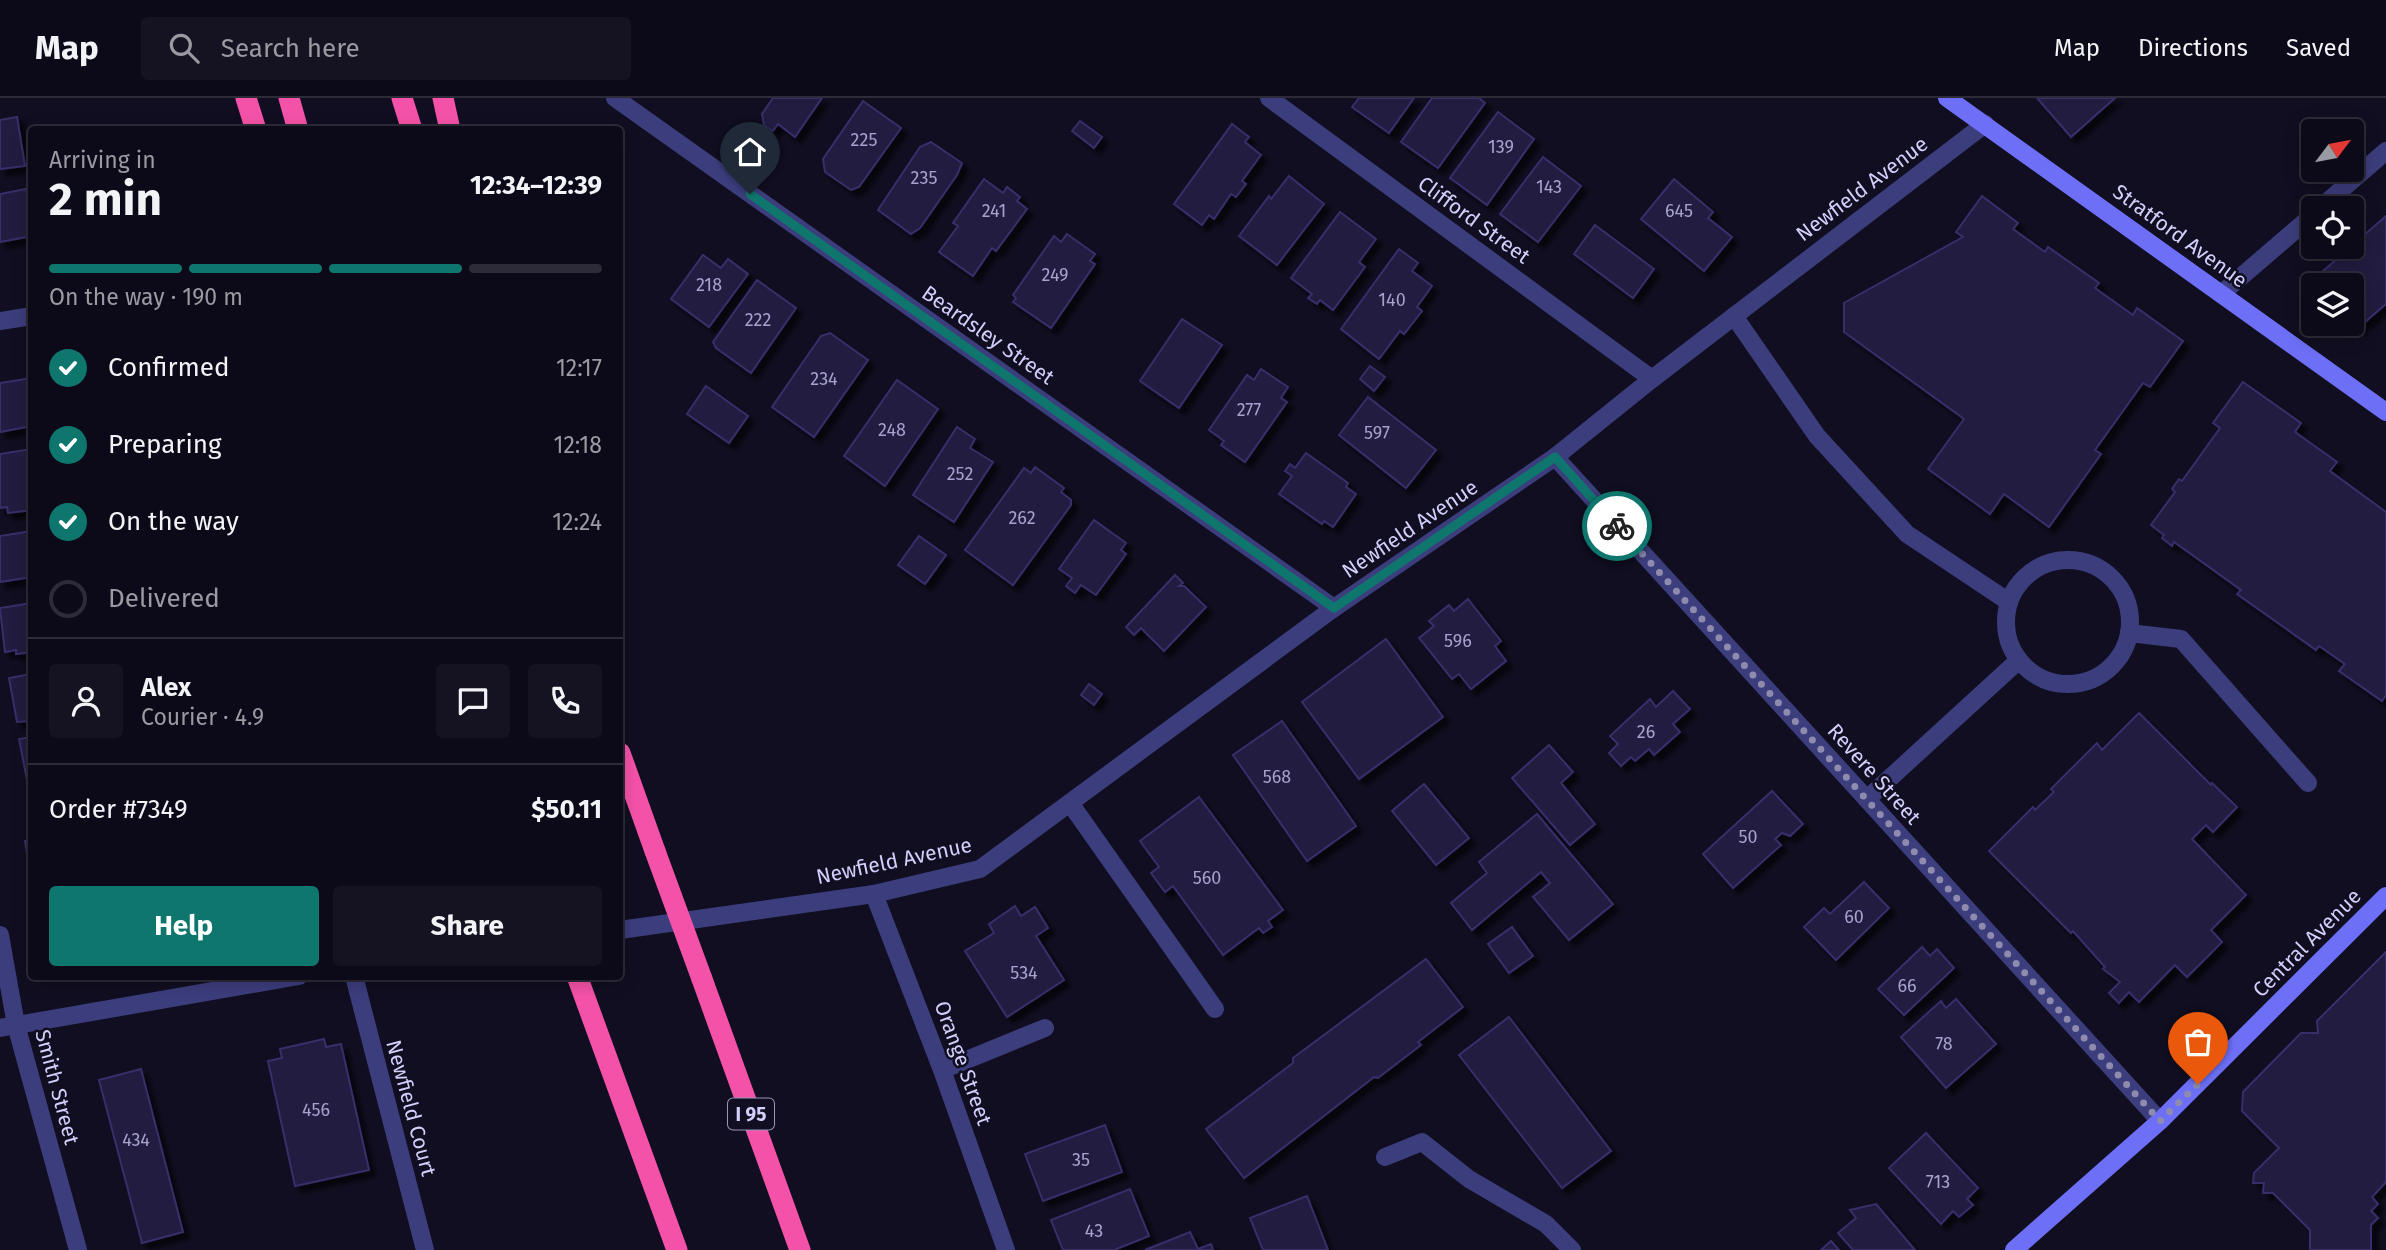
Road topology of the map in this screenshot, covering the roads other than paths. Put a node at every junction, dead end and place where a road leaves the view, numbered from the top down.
1 (246, 98) edge
2 (289, 98) edge
3 (402, 98) edge
4 (443, 98) edge
5 (615, 98) edge
6 (1269, 98) edge
7 (1947, 98) edge
8 (1984, 124) junction
9 (255, 126) edge
10 (297, 126) edge
11 (411, 126) edge
12 (449, 126) edge
13 (2386, 151) edge
14 (2334, 196) edge
15 (2301, 225) edge
16 (2221, 293) junction
17 (1734, 316) junction
18 (28, 317) edge
19 (0, 321) edge
20 (1652, 379) junction
21 (2386, 412) edge
22 (1555, 457) junction
23 (2009, 602) junction
24 (1334, 608) junction
25 (2129, 633) junction
26 (2019, 660) junction
27 (623, 760) edge
28 (2308, 783) dead end
29 (1867, 799) junction
30 (1070, 803) junction
31 (874, 894) junction
32 (2386, 896) edge
33 (623, 930) edge
34 (0, 935) edge
35 (276, 980) edge
36 (355, 980) edge
37 (578, 980) edge
38 (1215, 1009) dead end
39 (8, 1027) edge
40 (1045, 1028) dead end
41 (942, 1070) junction
42 (2160, 1121) junction
43 (1385, 1157) dead end
44 (78, 1250) edge
45 (425, 1250) edge
46 (677, 1250) edge
47 (800, 1250) edge
48 (1006, 1250) edge
49 (1572, 1250) edge
50 (2014, 1250) edge

1 - 9 highway
2 - 10 highway
3 - 11 highway
4 - 12 highway
5 - 24 street, Beardsley Street
6 - 20 street, Clifford Street
7 - 8 main road, Stratford Avenue
8 - 16 main road, Stratford Avenue
8 - 17 street, Newfield Avenue
13 - 14 street
15 - 16 street
16 - 21 main road, Stratford Avenue
17 - 20 street, Newfield Avenue
17 - 23 street
18 - 19 street
20 - 22 street, Newfield Avenue
22 - 24 street, Newfield Avenue
22 - 29 street, Revere Street
23 - 25 street
23 - 26 street
24 - 30 street, Newfield Avenue
25 - 26 street
25 - 28 street
26 - 29 street
27 - 47 highway, I 95, bridge
29 - 42 street, Revere Street
30 - 31 street, Newfield Avenue
30 - 38 street
31 - 33 street, Newfield Avenue
31 - 41 street, Orange Street
32 - 42 main road, Central Avenue
34 - 39 street, Smith Street
35 - 39 street
36 - 45 street, Newfield Court
37 - 46 highway
39 - 44 street, Smith Street
40 - 41 street
41 - 48 street, Orange Street
42 - 50 main road, Central Avenue
43 - 49 street

